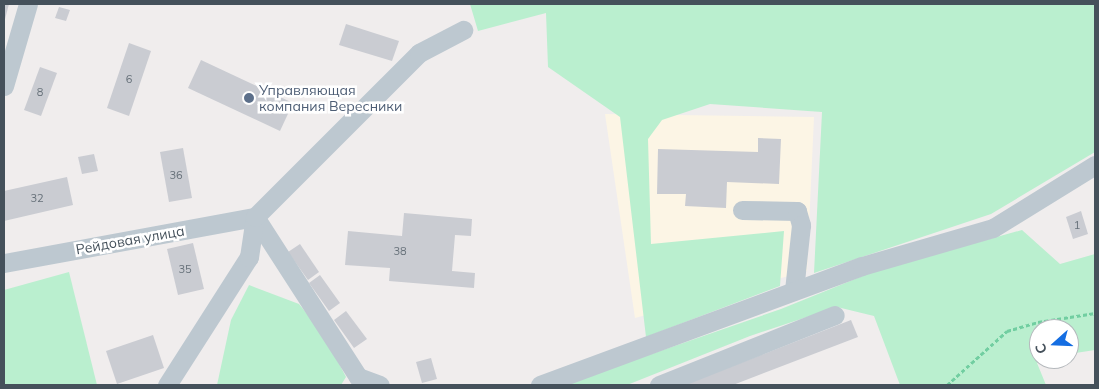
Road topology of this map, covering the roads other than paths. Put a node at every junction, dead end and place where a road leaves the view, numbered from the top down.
1 (28, 4) edge
2 (463, 30) dead end
3 (6, 66) edge
4 (4, 86) edge
5 (1095, 165) edge
6 (742, 210) dead end
7 (255, 218) junction
8 (4, 263) edge
9 (794, 291) junction
10 (835, 315) dead end
11 (359, 381) edge
12 (167, 385) edge
13 (380, 385) edge
14 (540, 385) edge
15 (659, 385) edge

1 - 3 street
2 - 7 street
3 - 4 street
5 - 9 street
6 - 9 street
7 - 8 street, Рейдовая улица
7 - 11 street
7 - 12 street
9 - 14 street
10 - 15 street
11 - 13 street

